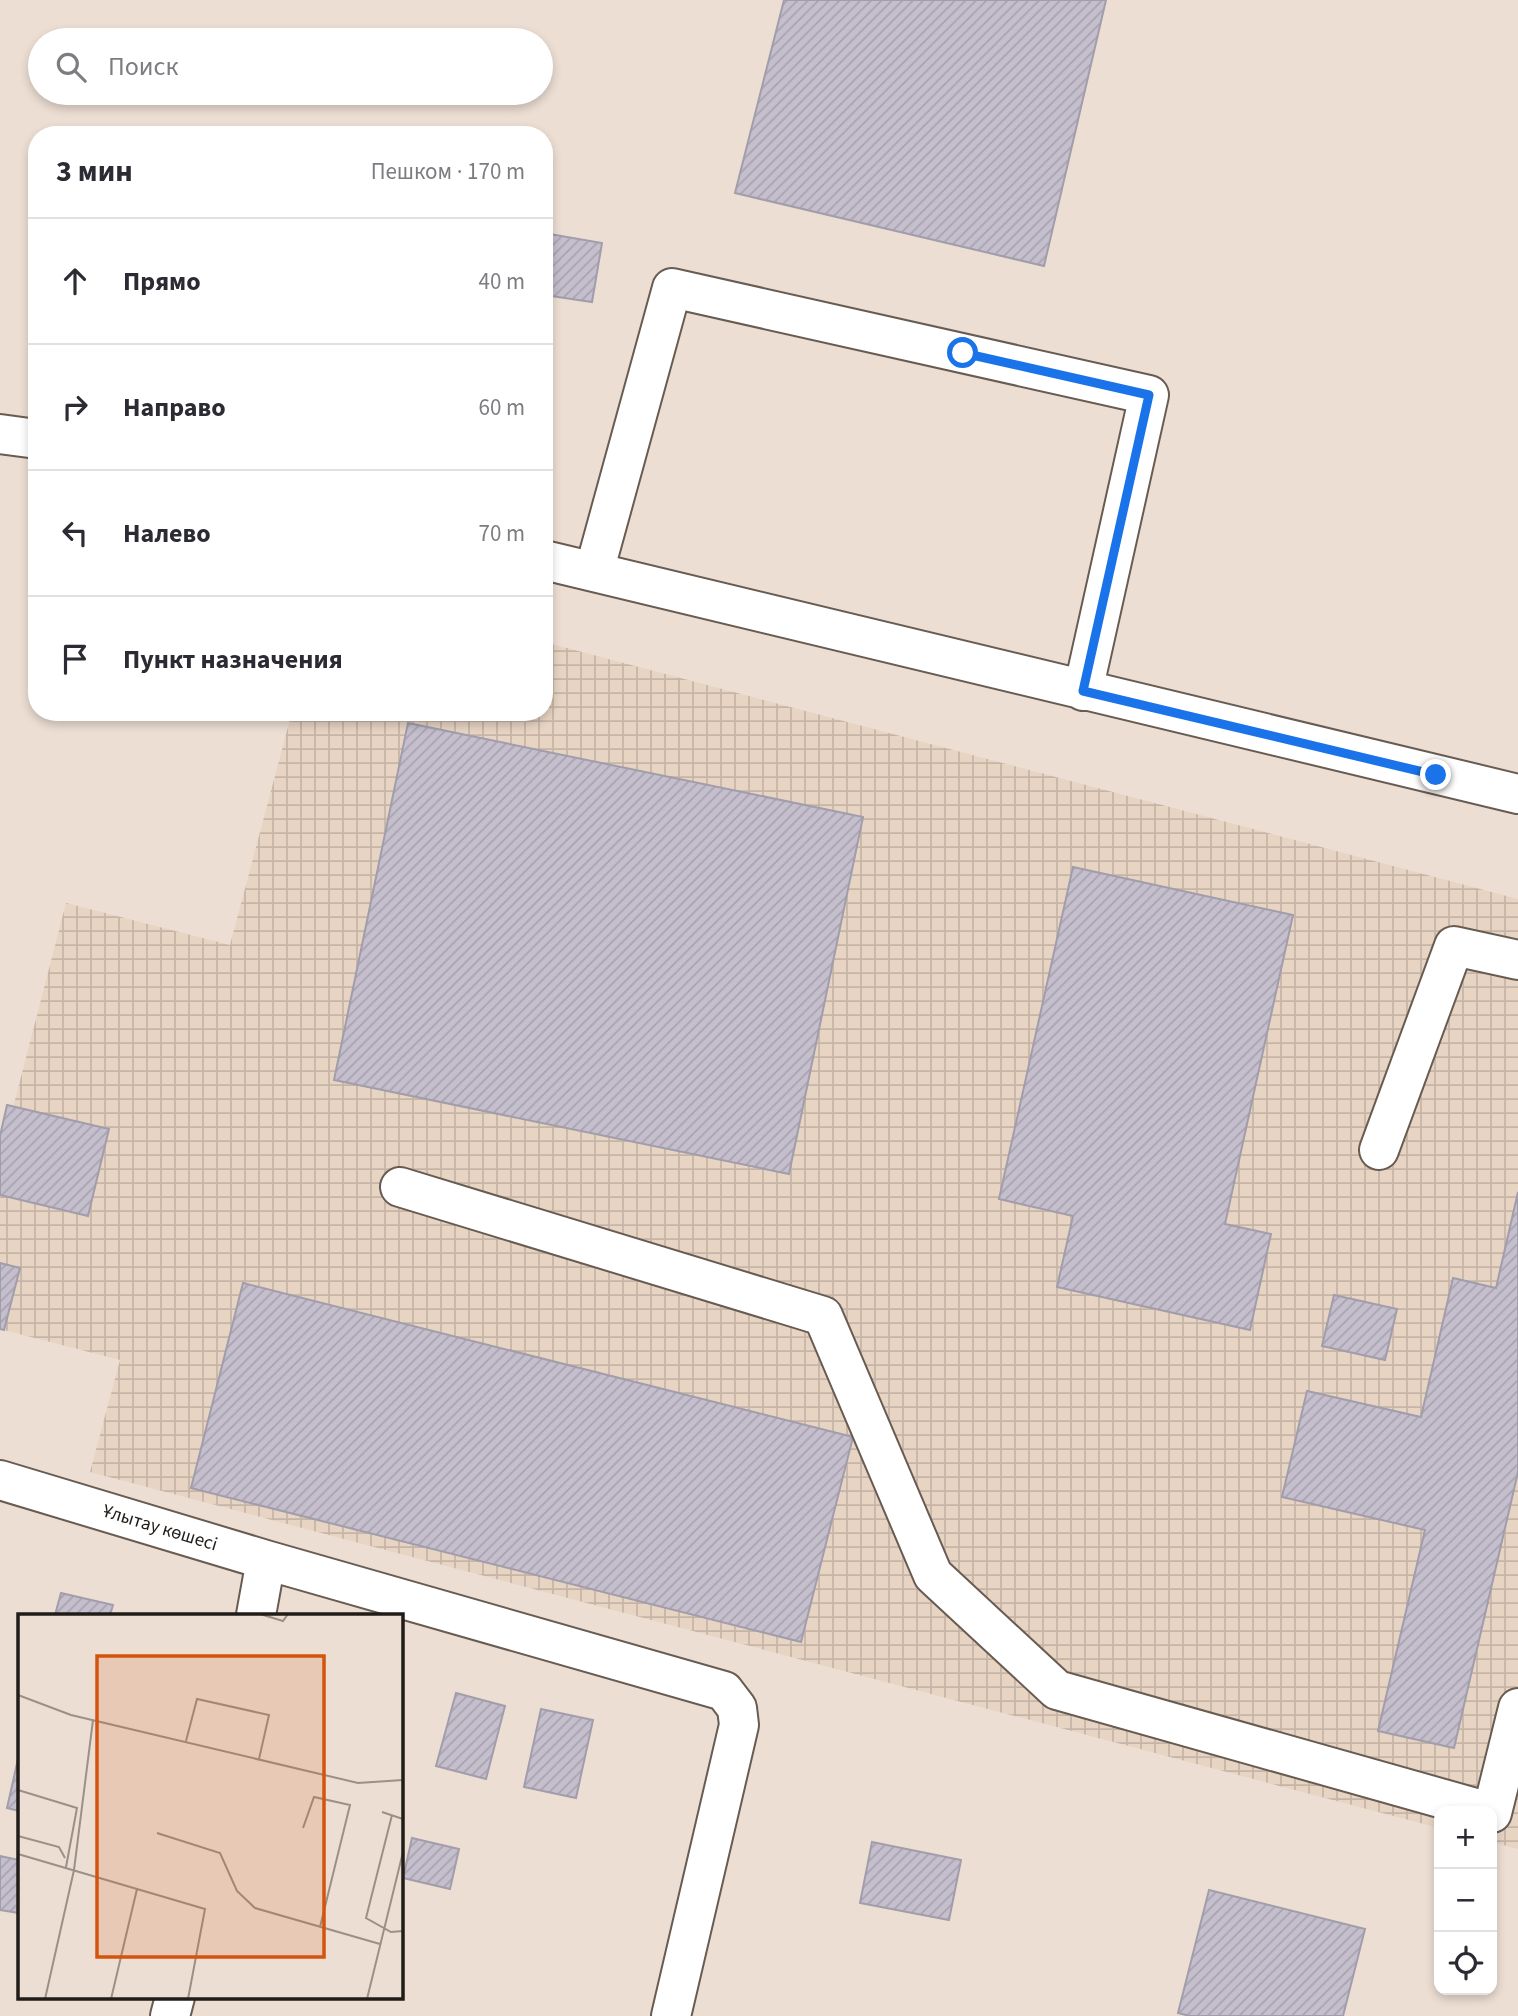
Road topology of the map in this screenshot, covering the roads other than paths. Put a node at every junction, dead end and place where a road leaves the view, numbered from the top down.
1 (0, 434) edge
2 (28, 438) edge
3 (553, 562) edge
4 (594, 572) junction
5 (1083, 691) junction
6 (1518, 794) edge
7 (1518, 960) edge
8 (1379, 1150) dead end
9 (400, 1187) dead end
10 (0, 1480) edge
11 (266, 1560) junction
12 (256, 1614) edge
13 (1518, 1708) edge
14 (1468, 1806) edge
15 (1494, 1806) edge
16 (1497, 1815) edge
17 (1518, 1822) edge
18 (175, 1998) edge
19 (170, 2016) edge
20 (671, 2016) edge

1 - 2 street
3 - 4 street
4 - 5 street
4 - 5 street
5 - 6 street
7 - 8 street
9 - 14 street
10 - 11 street, Ұлытау көшесі
11 - 12 street
11 - 20 street, Ұлытау көшесі
13 - 15 street
16 - 17 street
18 - 19 street

